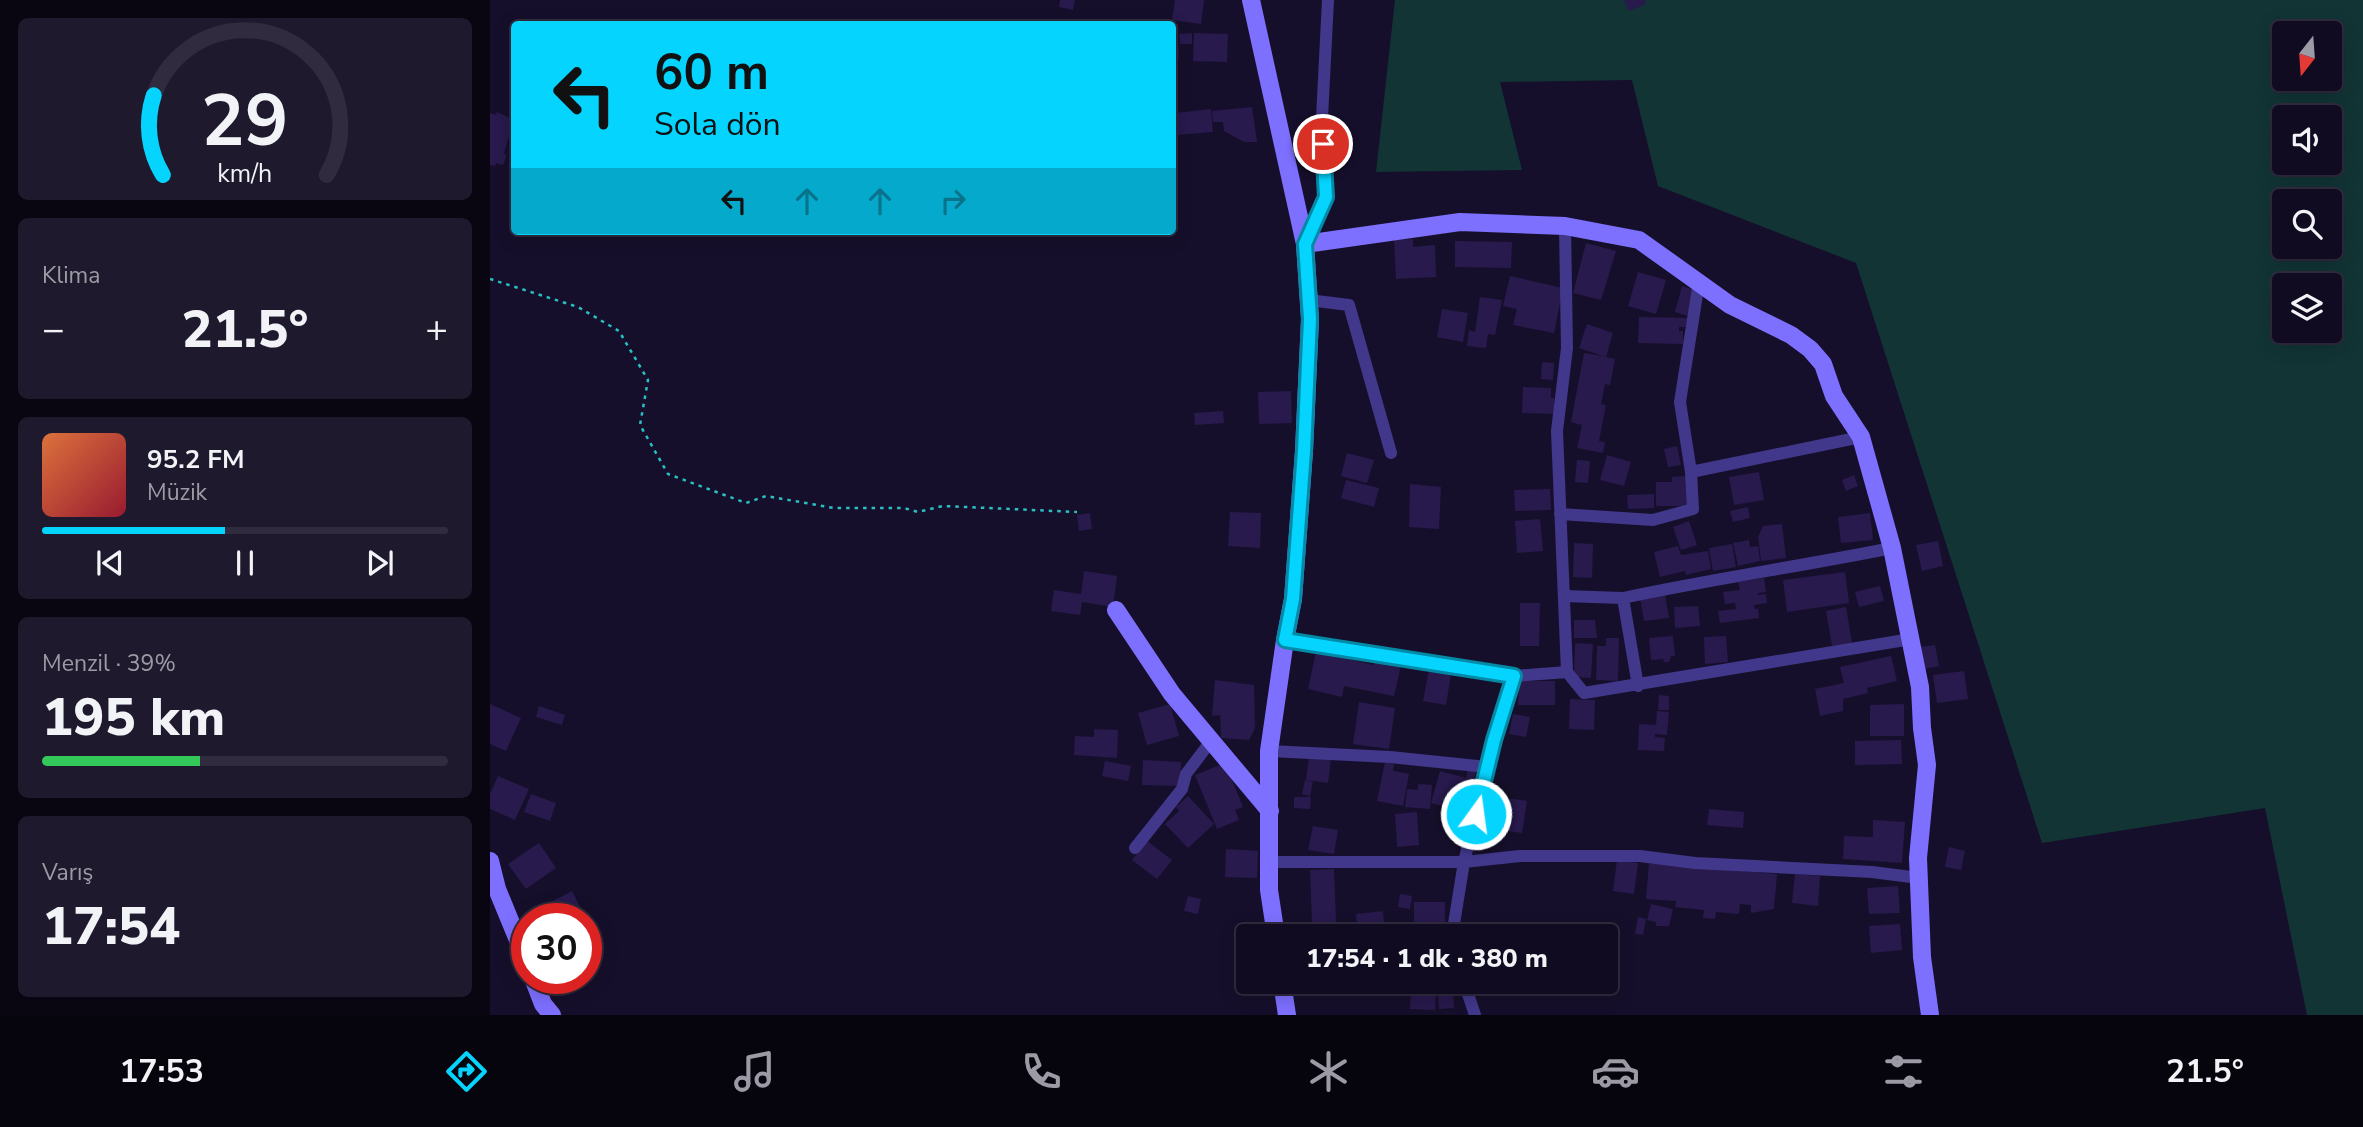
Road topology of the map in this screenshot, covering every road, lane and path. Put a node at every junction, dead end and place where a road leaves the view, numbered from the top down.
1 (1251, 0) edge
2 (1328, 0) edge
3 (1565, 226) junction
4 (1305, 244) junction
5 (490, 279) edge
6 (1699, 282) junction
7 (1308, 300) junction
8 (1861, 437) junction
9 (1391, 453) dead end
10 (1690, 472) junction
11 (1077, 512) dead end
12 (1560, 514) junction
13 (1892, 548) junction
14 (1564, 596) junction
15 (1623, 598) junction
16 (1116, 610) dead end
17 (1911, 639) junction
18 (1285, 640) junction
19 (1567, 672) junction
20 (1514, 676) junction
21 (1638, 686) junction
22 (1211, 741) junction
23 (1269, 751) junction
24 (1488, 767) junction
25 (1270, 811) junction
26 (1135, 848) dead end
27 (490, 861) edge
28 (1269, 862) junction
29 (1464, 862) junction
30 (1919, 878) junction
31 (511, 923) edge
32 (1274, 924) edge
33 (1454, 924) edge
34 (539, 994) edge
35 (1284, 994) edge
36 (1468, 994) edge
37 (552, 1015) edge
38 (1287, 1015) edge
39 (1475, 1015) edge
40 (1930, 1015) edge

1 - 4 street
2 - 4 street
3 - 4 street
3 - 6 street
3 - 12 street
4 - 7 street
5 - 11 path
6 - 8 street
6 - 10 street
7 - 9 street
7 - 18 street
8 - 10 street
8 - 13 street
10 - 12 street
12 - 14 street
13 - 15 street
13 - 17 street
14 - 15 street
14 - 19 street
15 - 21 street
16 - 22 street
17 - 21 street
17 - 30 street
18 - 20 street
18 - 23 street
19 - 20 street
19 - 21 street
20 - 24 street
22 - 25 street
22 - 26 street
23 - 24 street
23 - 25 street
24 - 29 street
25 - 28 street
27 - 31 street
28 - 29 street
28 - 32 street
29 - 30 street
29 - 33 street
30 - 40 street
34 - 37 street
35 - 38 street
36 - 39 street

